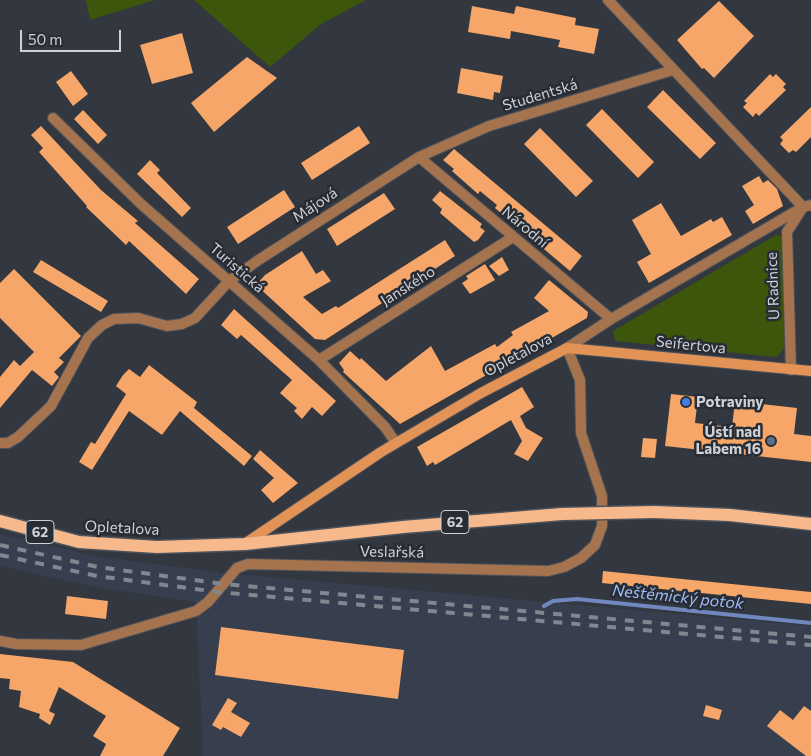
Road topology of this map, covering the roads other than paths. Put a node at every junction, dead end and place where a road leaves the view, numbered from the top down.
1 (608, 0) edge
2 (673, 70) junction
3 (53, 118) dead end
4 (419, 157) junction
5 (807, 206) edge
6 (513, 237) junction
7 (229, 281) junction
8 (611, 320) junction
9 (568, 348) junction
10 (319, 360) junction
11 (790, 370) junction
12 (811, 371) edge
13 (0, 443) edge
14 (396, 443) junction
15 (0, 521) edge
16 (811, 524) edge
17 (245, 544) junction
18 (0, 641) edge

1 - 2 street
2 - 4 street, Studentská
2 - 5 street
3 - 7 street, Turistická
4 - 6 street, Národní
4 - 7 street, Májová
5 - 8 street, Opletalova
5 - 11 street, U Radnice
6 - 8 street, Národní
6 - 10 street, Janského
7 - 10 street, Turistická
7 - 13 street, Májová
8 - 9 street, Opletalova
9 - 11 street, Seifertova
9 - 14 street, Opletalova
9 - 18 street, Veslařská
10 - 14 street, Turistická
11 - 12 street, Seifertova
14 - 17 street, Opletalova
15 - 17 main road, Opletalova / 62
16 - 17 main road, Opletalova / 62, bridge

